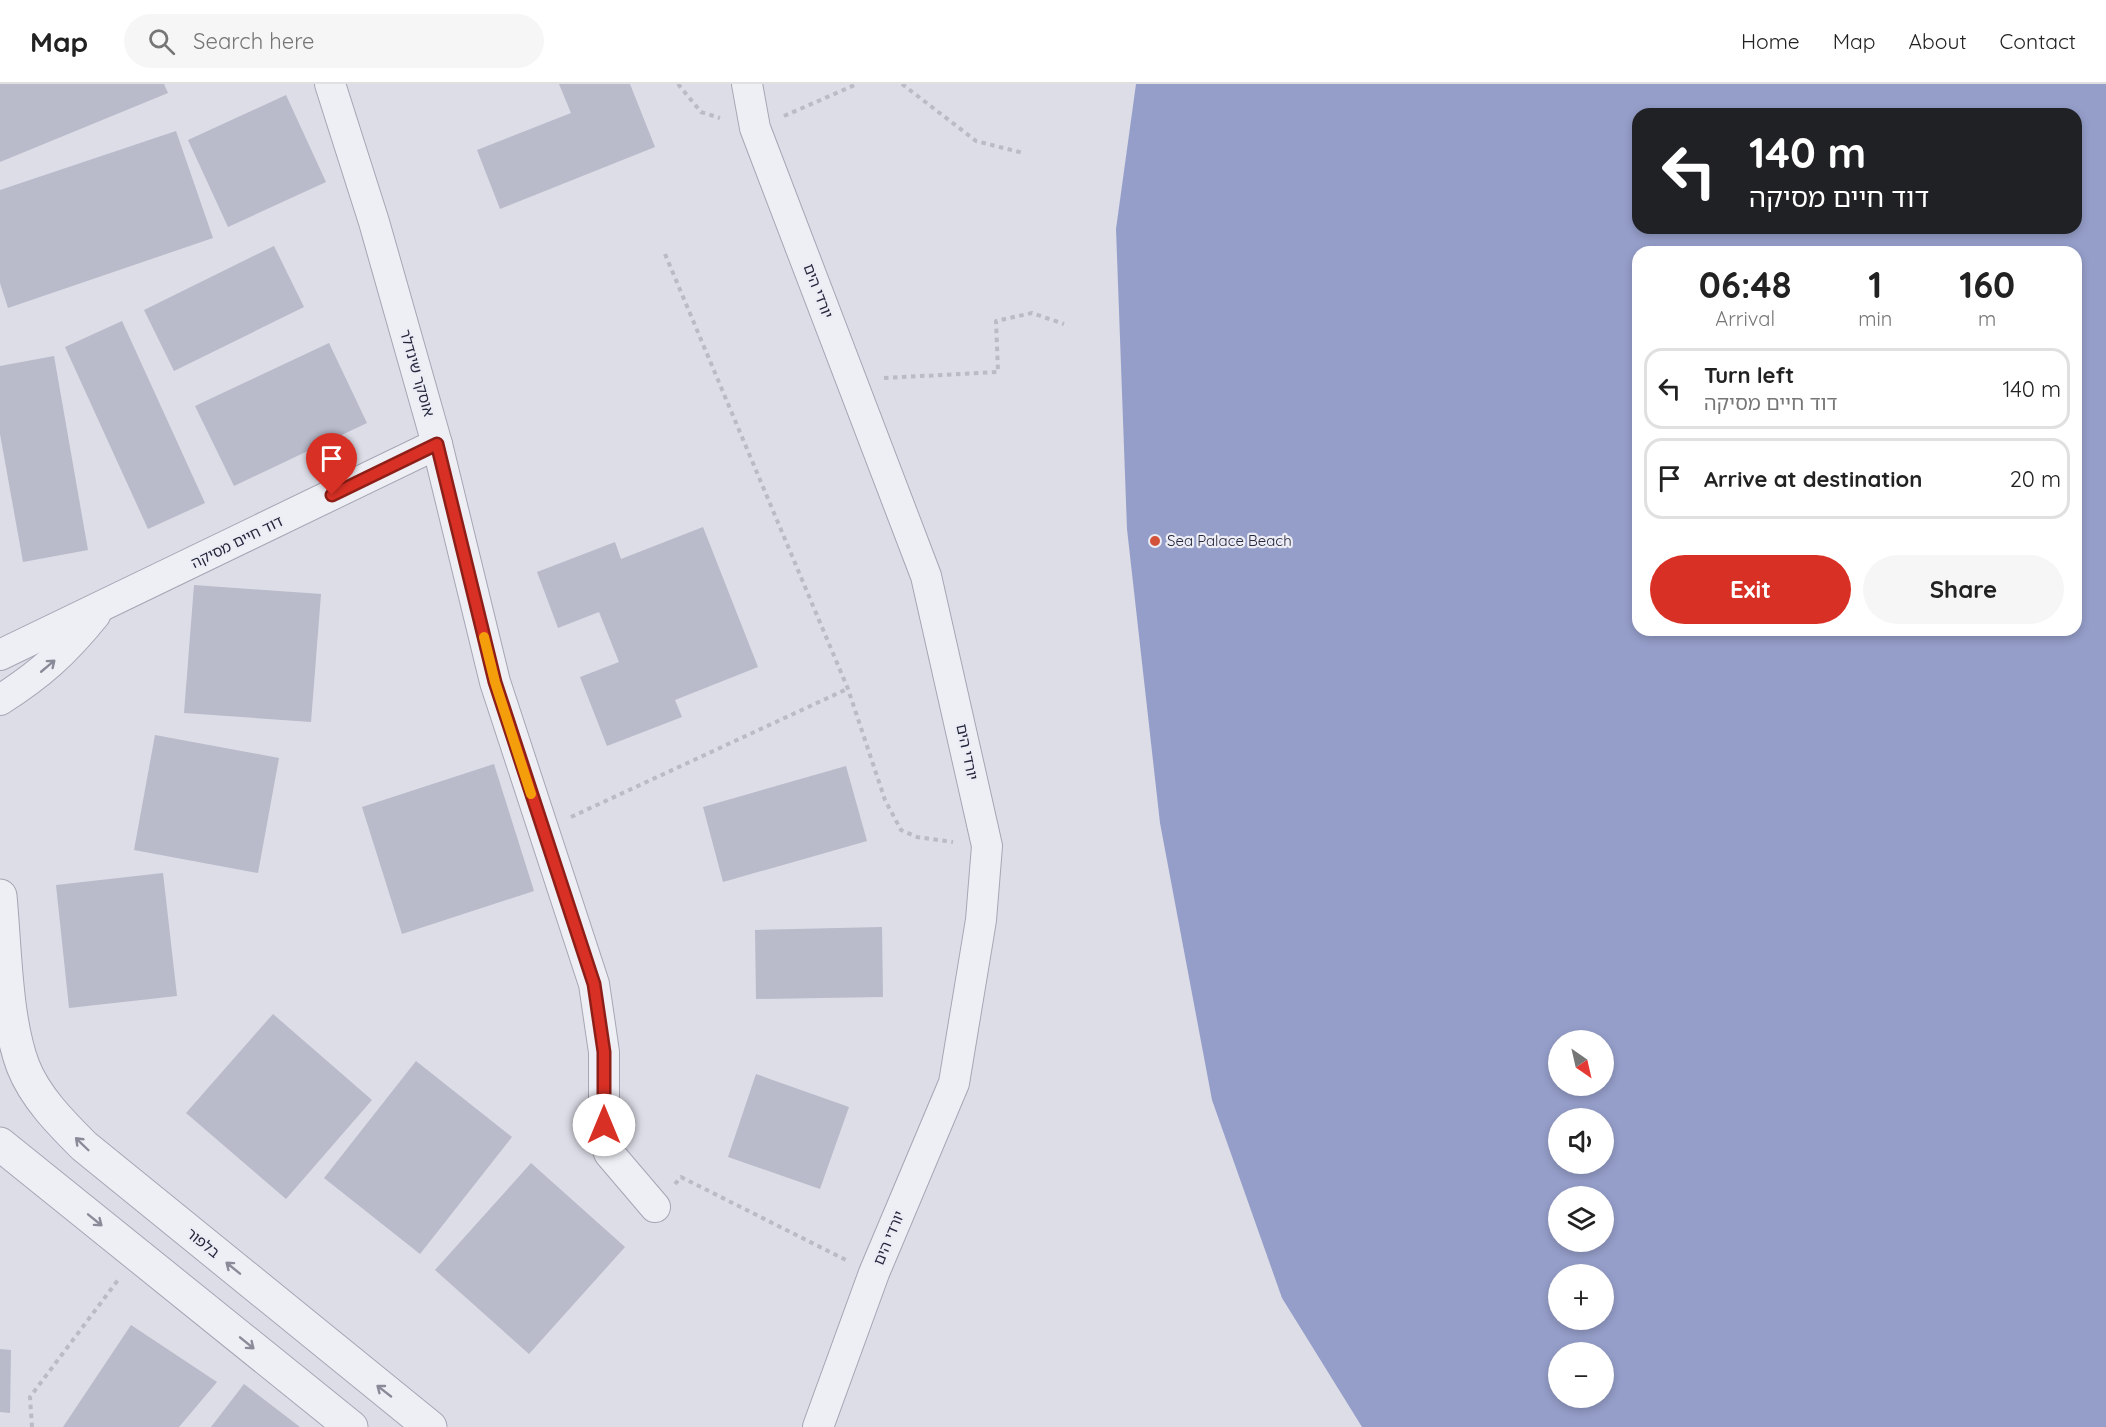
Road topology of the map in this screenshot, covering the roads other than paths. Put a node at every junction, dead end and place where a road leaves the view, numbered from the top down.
1 (330, 84) edge
2 (747, 84) edge
3 (437, 444) junction
4 (101, 608) junction
5 (0, 654) edge
6 (0, 700) edge
7 (0, 896) edge
8 (0, 1144) edge
9 (655, 1207) road end
10 (351, 1427) edge
11 (430, 1427) edge
12 (818, 1427) edge

1 - 3 street, אוסקר שינדלר
2 - 12 street, יורדי הים
3 - 4 street, דוד חיים מסיקה
3 - 9 street, אוסקר שינדלר
4 - 5 street, דוד חיים מסיקה
6 -> 4 street, דוד חיים מסיקה
11 -> 7 street, בלפור
8 -> 10 street

